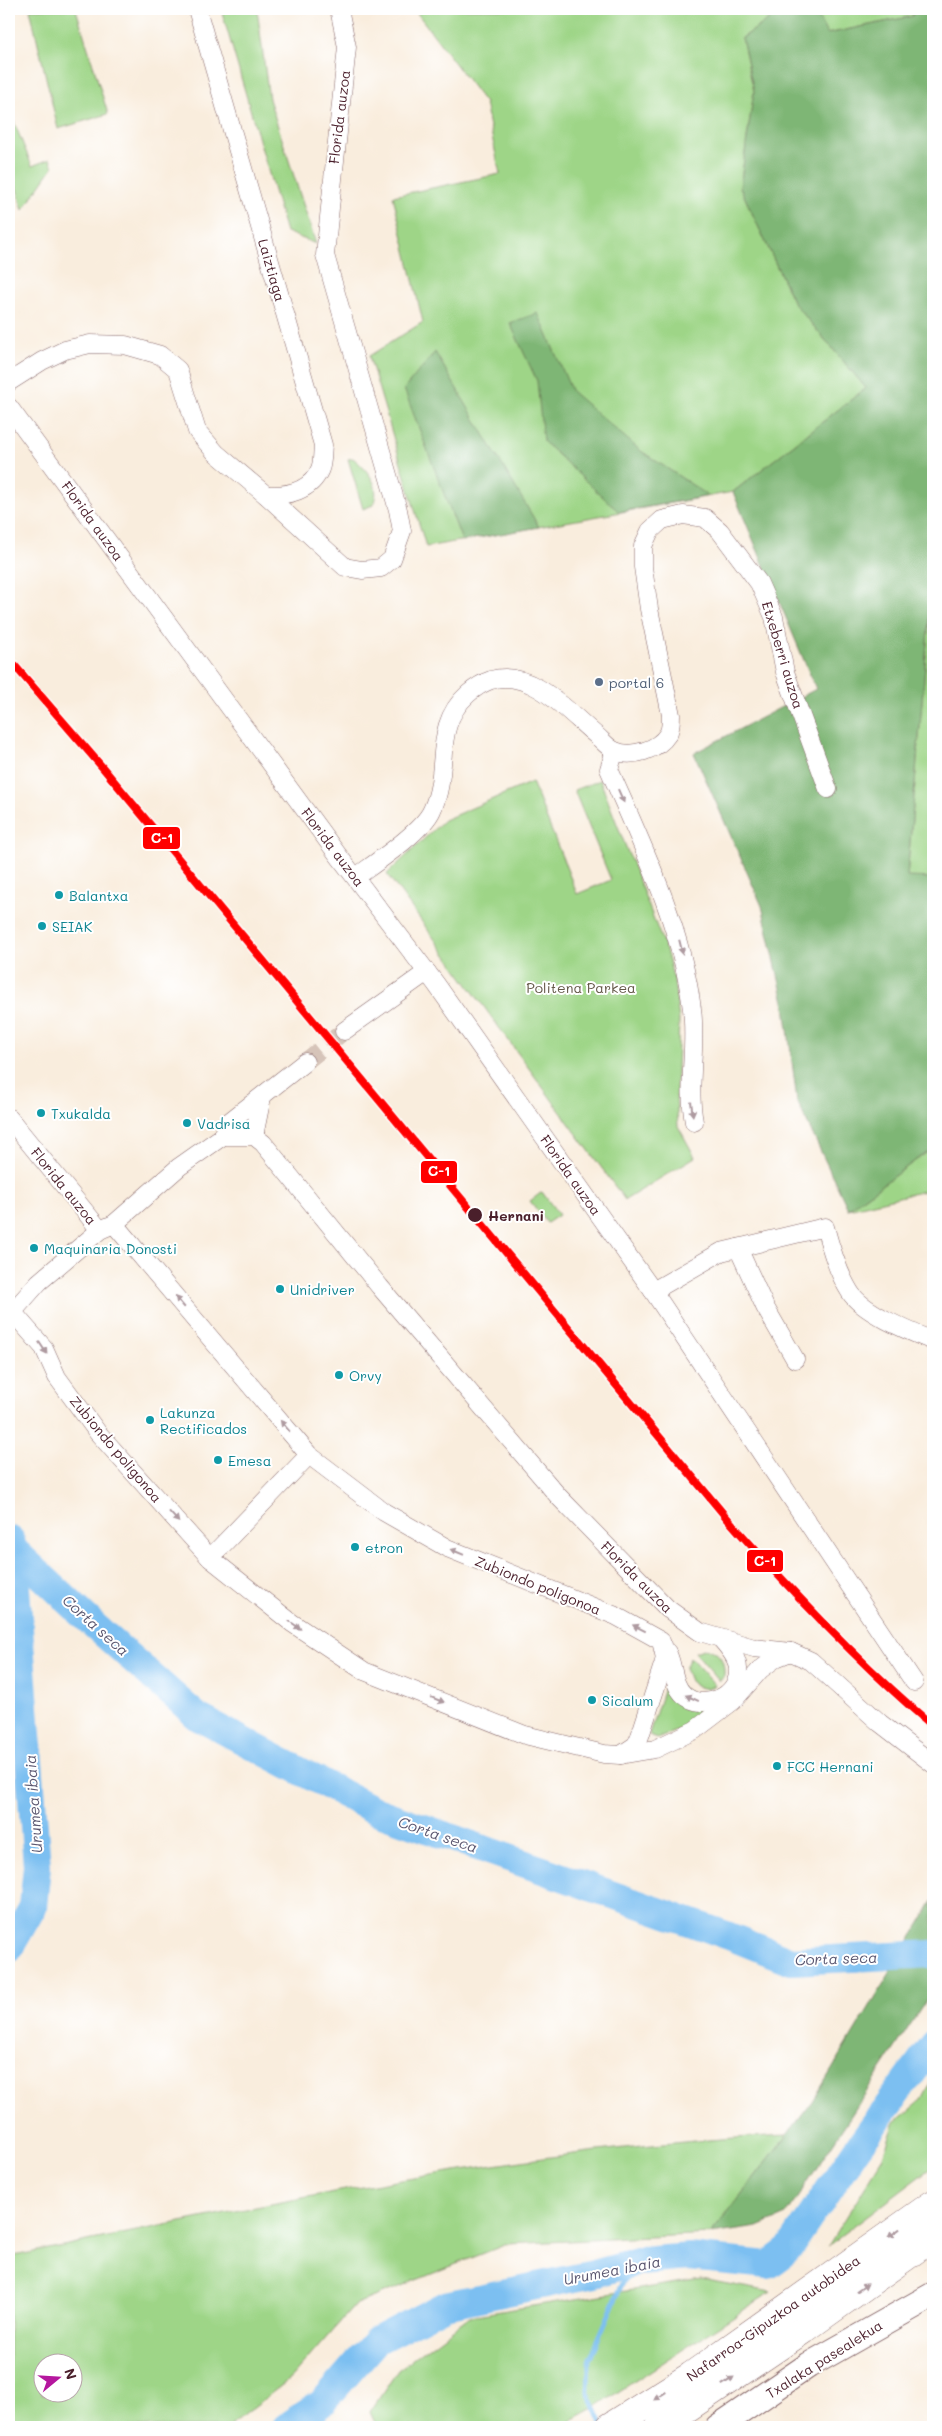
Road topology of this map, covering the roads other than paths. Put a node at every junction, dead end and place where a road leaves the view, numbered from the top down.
1 (197, 9) edge
2 (339, 9) edge
3 (9, 382) edge
4 (9, 407) edge
5 (266, 495) junction
6 (615, 751) junction
7 (828, 789) dead end
8 (356, 877) junction
9 (427, 972) junction
10 (344, 1031) tunnel mouth
11 (305, 1062) tunnel mouth
12 (262, 1097) junction
13 (9, 1118) edge
14 (694, 1122) dead end
15 (223, 1136) junction
16 (254, 1136) junction
17 (107, 1227) junction
18 (738, 1248) junction
19 (652, 1291) junction
20 (10, 1312) edge
21 (933, 1341) edge
22 (795, 1359) dead end
23 (309, 1456) junction
24 (210, 1558) junction
25 (721, 1639) junction
26 (661, 1641) junction
27 (754, 1648) junction
28 (791, 1652) junction
29 (737, 1663) junction
30 (752, 1680) junction
31 (914, 1682) dead end
32 (620, 1755) junction
33 (933, 1764) edge
34 (933, 2204) edge
35 (933, 2237) edge
36 (933, 2295) edge
37 (610, 2427) edge
38 (659, 2427) edge
39 (718, 2427) edge

1 - 5 street, Laiztiaga
2 - 5 street, Florida auzoa
3 - 5 street
4 - 8 street, Florida auzoa
6 - 7 street, Etxeberri auzoa
6 - 8 street
6 -> 14 street
8 - 9 street, Florida auzoa
9 - 10 street
9 - 19 street, Florida auzoa
11 - 12 street
12 - 15 street, Florida auzoa
12 - 16 street
13 - 17 street, Florida auzoa
15 - 16 street
15 - 17 street, Florida auzoa
16 - 25 street, Florida auzoa
17 - 20 street, Florida auzoa
23 -> 17 street, Zubiondo poligonoa
18 - 19 street
18 - 21 street
18 - 22 street
19 - 31 street, Florida auzoa
20 -> 24 street, Zubiondo poligonoa
23 - 24 street
26 -> 23 street, Zubiondo poligonoa
24 -> 32 street, Zubiondo poligonoa
25 - 27 street, Florida auzoa
25 - 29 street
29 -> 26 street
26 - 32 street
27 - 28 street, Florida auzoa
27 - 29 street
27 - 30 street
28 - 30 street, Zubiondo poligonoa
28 - 33 street
30 - 32 street, Zubiondo poligonoa
34 -> 37 highway, Nafarroa-Gipuzkoa autobidea
38 -> 35 highway, Nafarroa-Gipuzkoa autobidea
36 - 39 main road, Txalaka pasealekua

